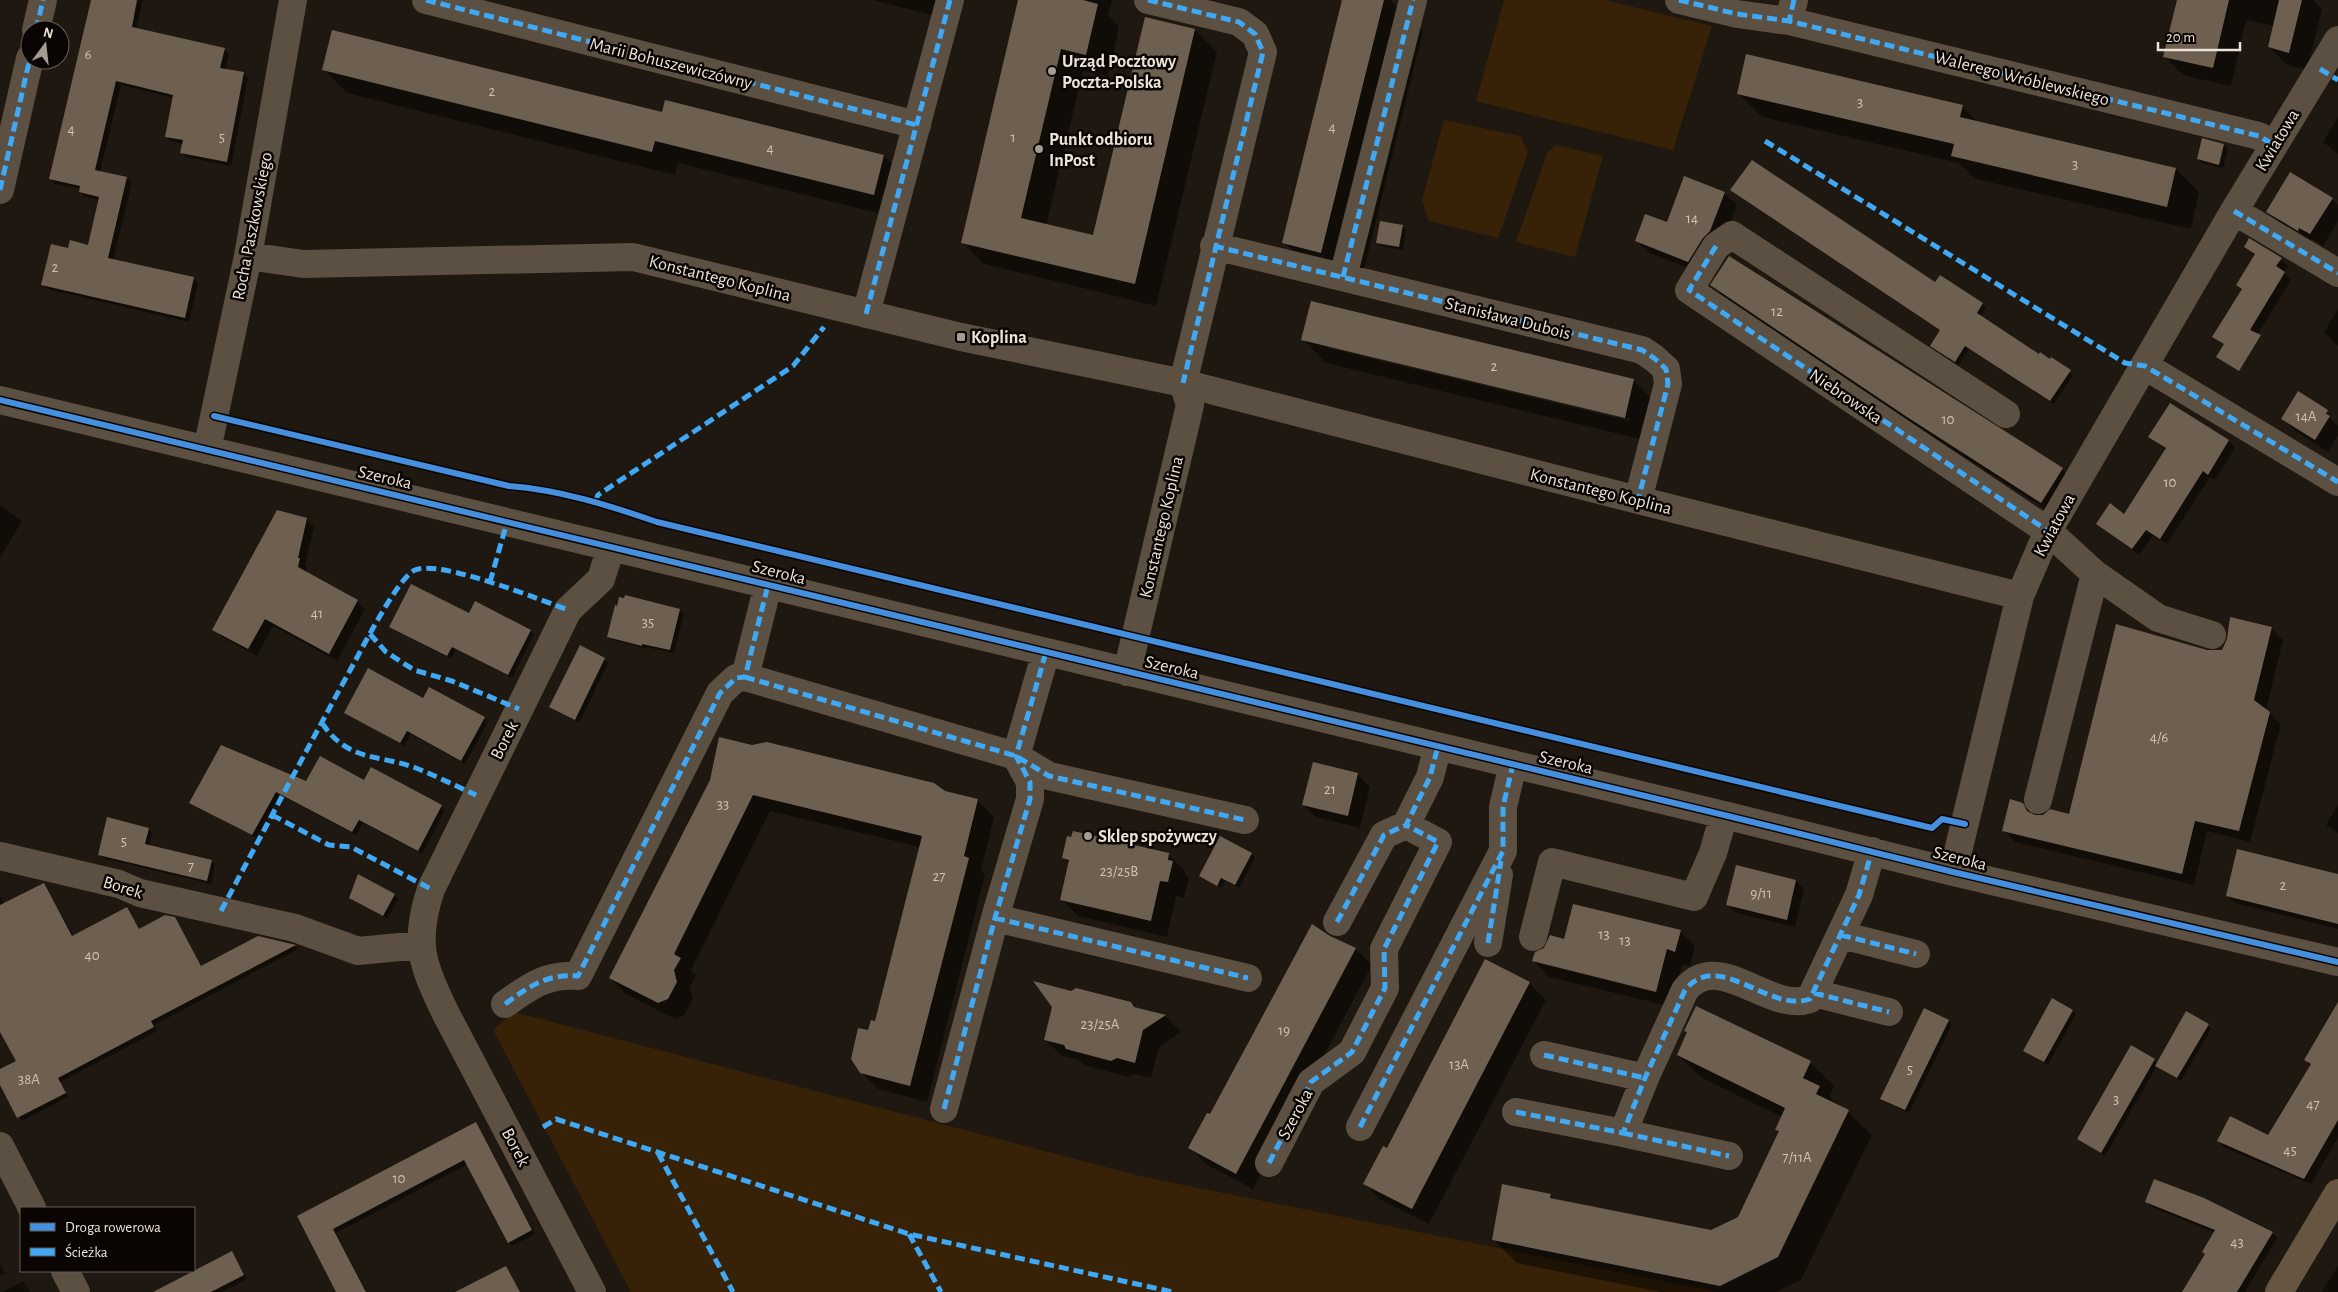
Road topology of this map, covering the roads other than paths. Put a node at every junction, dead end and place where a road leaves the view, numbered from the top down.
1 (43, 0) edge
2 (294, 0) edge
3 (426, 0) edge
4 (950, 0) edge
5 (1148, 0) edge
6 (1679, 0) edge
7 (1412, 3) edge
8 (1792, 11) edge
9 (38, 20) edge
10 (2338, 40) edge
11 (27, 70) edge
12 (2329, 75) edge
13 (917, 125) junction
14 (2274, 145) junction
15 (0, 190) edge
16 (2234, 211) junction
17 (1214, 246) junction
18 (248, 256) junction
19 (2338, 273) edge
20 (1343, 277) junction
21 (866, 314) junction
22 (2145, 366) junction
23 (1183, 383) junction
24 (0, 400) edge
25 (28, 408) junction
26 (2006, 414) dead end
27 (0, 421) edge
28 (207, 450) junction
29 (2338, 482) edge
30 (1638, 500) junction
31 (2048, 531) junction
32 (611, 547) junction
33 (2094, 574) junction
34 (768, 585) junction
35 (2020, 596) junction
36 (2212, 635) dead end
37 (1046, 652) junction
38 (1127, 672) junction
39 (746, 677) junction
40 (1438, 746) junction
41 (1016, 756) junction
42 (1513, 764) junction
43 (2038, 800) dead end
44 (1724, 815) junction
45 (1246, 820) dead end
46 (1406, 825) junction
47 (1503, 851) junction
48 (1872, 851) junction
49 (0, 856) edge
50 (1953, 872) junction
51 (995, 918) junction
52 (1336, 922) dead end
53 (1841, 935) junction
54 (1533, 937) dead end
55 (1488, 943) dead end
56 (420, 945) junction
57 (1916, 954) dead end
58 (2338, 962) edge
59 (1248, 978) dead end
60 (1814, 993) junction
61 (505, 1004) dead end
62 (1889, 1012) dead end
63 (1544, 1055) dead end
64 (1645, 1078) junction
65 (944, 1109) dead end
66 (1516, 1112) dead end
67 (1360, 1127) dead end
68 (1623, 1134) junction
69 (0, 1146) edge
70 (1729, 1156) dead end
71 (1269, 1163) dead end
72 (2338, 1193) edge
73 (31, 1207) edge
74 (66, 1272) edge
75 (76, 1292) edge
76 (592, 1292) edge
77 (2279, 1292) edge

1 - 9 street
2 - 18 street, Rocha Paszkowskiego
3 - 13 street, Marii Bohuszewiczówny
4 - 13 street
5 - 17 street
6 - 8 street, Walerego Wróblewskiego
7 - 20 street
8 - 14 street, Walerego Wróblewskiego
10 - 12 street, Kwiatowa
11 - 15 street
12 - 14 street, Kwiatowa
13 - 21 street
14 - 16 street, Kwiatowa
16 - 19 street
16 - 22 street, Kwiatowa
17 - 20 street, Stanisława Dubois
17 - 23 street
18 - 21 street, Konstantego Koplina
18 - 28 street, Rocha Paszkowskiego
20 - 30 street, Stanisława Dubois
21 - 23 street, Konstantego Koplina
22 - 29 street
22 - 31 street, Kwiatowa
23 - 30 street, Konstantego Koplina
23 - 38 street, Konstantego Koplina
24 - 25 street, Szeroka
25 - 27 street
25 - 28 street, Szeroka
26 - 31 street, Niebrowska
28 - 32 street, Szeroka
30 - 35 street, Konstantego Koplina
31 - 33 street
31 - 35 street, Kwiatowa
32 - 34 street, Szeroka
32 - 56 street, Borek
33 - 36 street
33 - 43 street
34 - 37 street, Szeroka
34 - 39 street, Szeroka
35 - 50 street, Kwiatowa
37 - 38 street, Szeroka
37 - 41 street
38 - 40 street, Szeroka
39 - 41 street
39 - 61 street
40 - 42 street, Szeroka
40 - 46 street
41 - 45 street
41 - 51 street
42 - 44 street, Szeroka
42 - 47 street, Szeroka
44 - 48 street, Szeroka
44 - 54 street
46 - 52 street
46 - 71 street, Szeroka
47 - 55 street, Szeroka
47 - 67 street, Szeroka
48 - 50 street, Szeroka
48 - 53 street
49 - 56 street, Borek
50 - 58 street, Szeroka
51 - 59 street
51 - 65 street
53 - 57 street
53 - 60 street
56 - 76 street, Borek
60 - 62 street
60 - 64 street
63 - 64 street
64 - 68 street
66 - 68 street
68 - 70 street
69 - 73 street
72 - 77 main road
74 - 75 street

